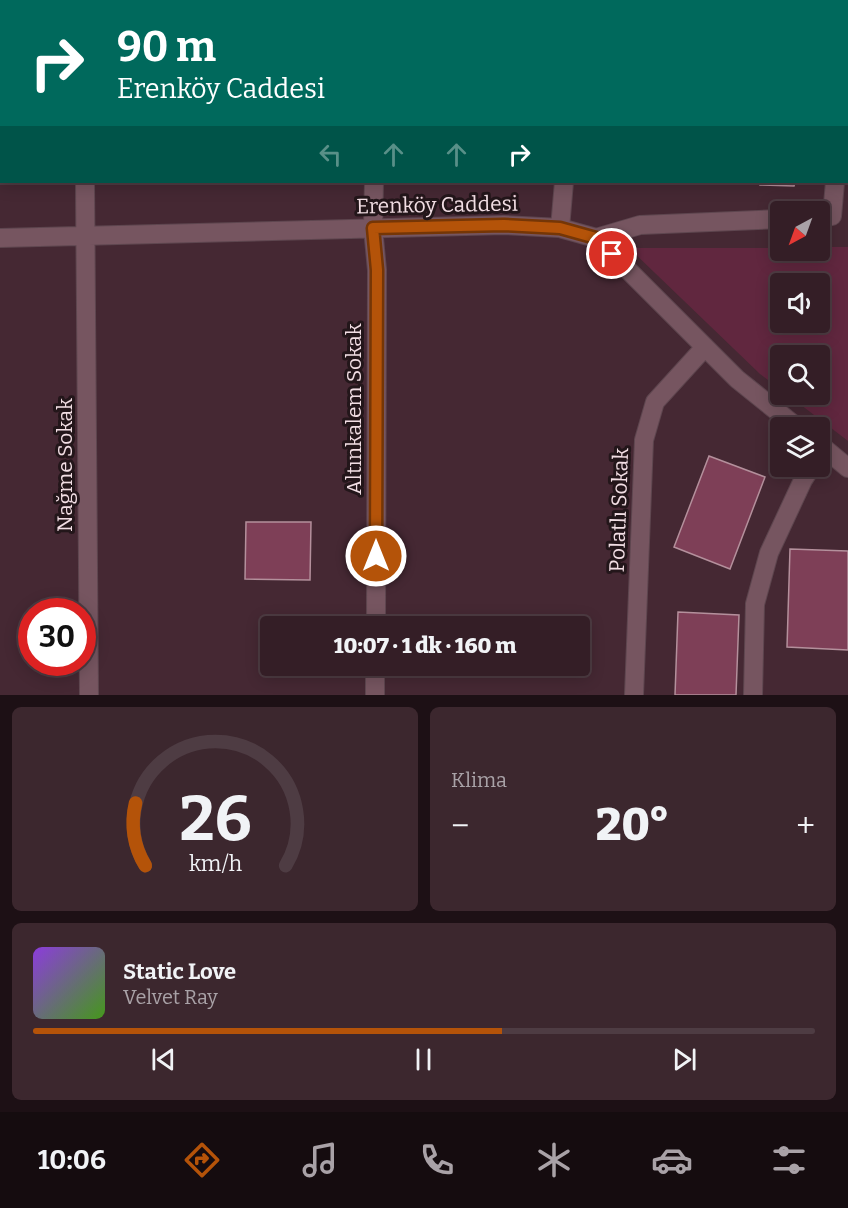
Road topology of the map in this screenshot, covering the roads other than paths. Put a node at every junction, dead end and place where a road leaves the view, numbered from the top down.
1 (85, 183) edge
2 (374, 183) edge
3 (564, 183) edge
4 (835, 183) edge
5 (833, 217) edge
6 (770, 219) edge
7 (373, 228) junction
8 (560, 228) junction
9 (86, 236) junction
10 (0, 238) edge
11 (596, 238) junction
12 (705, 347) junction
13 (784, 417) edge
14 (830, 456) edge
15 (848, 468) edge
16 (805, 477) edge
17 (375, 616) edge
18 (375, 676) edge
19 (88, 695) edge
20 (375, 695) edge
21 (634, 695) edge
22 (753, 695) edge

1 - 9 street, Nağme Sokak
2 - 7 street, Altınkalem Sokak
3 - 8 street
4 - 5 street
6 - 11 street
7 - 8 street, Erenköy Caddesi
7 - 9 street, Erenköy Caddesi
7 - 17 street, Altınkalem Sokak
8 - 11 street, Erenköy Caddesi
9 - 10 street, Erenköy Caddesi
9 - 19 street, Nağme Sokak
11 - 12 street, Erenköy Caddesi
12 - 13 street, Erenköy Caddesi
12 - 21 street, Polatlı Sokak
14 - 15 street
16 - 22 street
18 - 20 street

